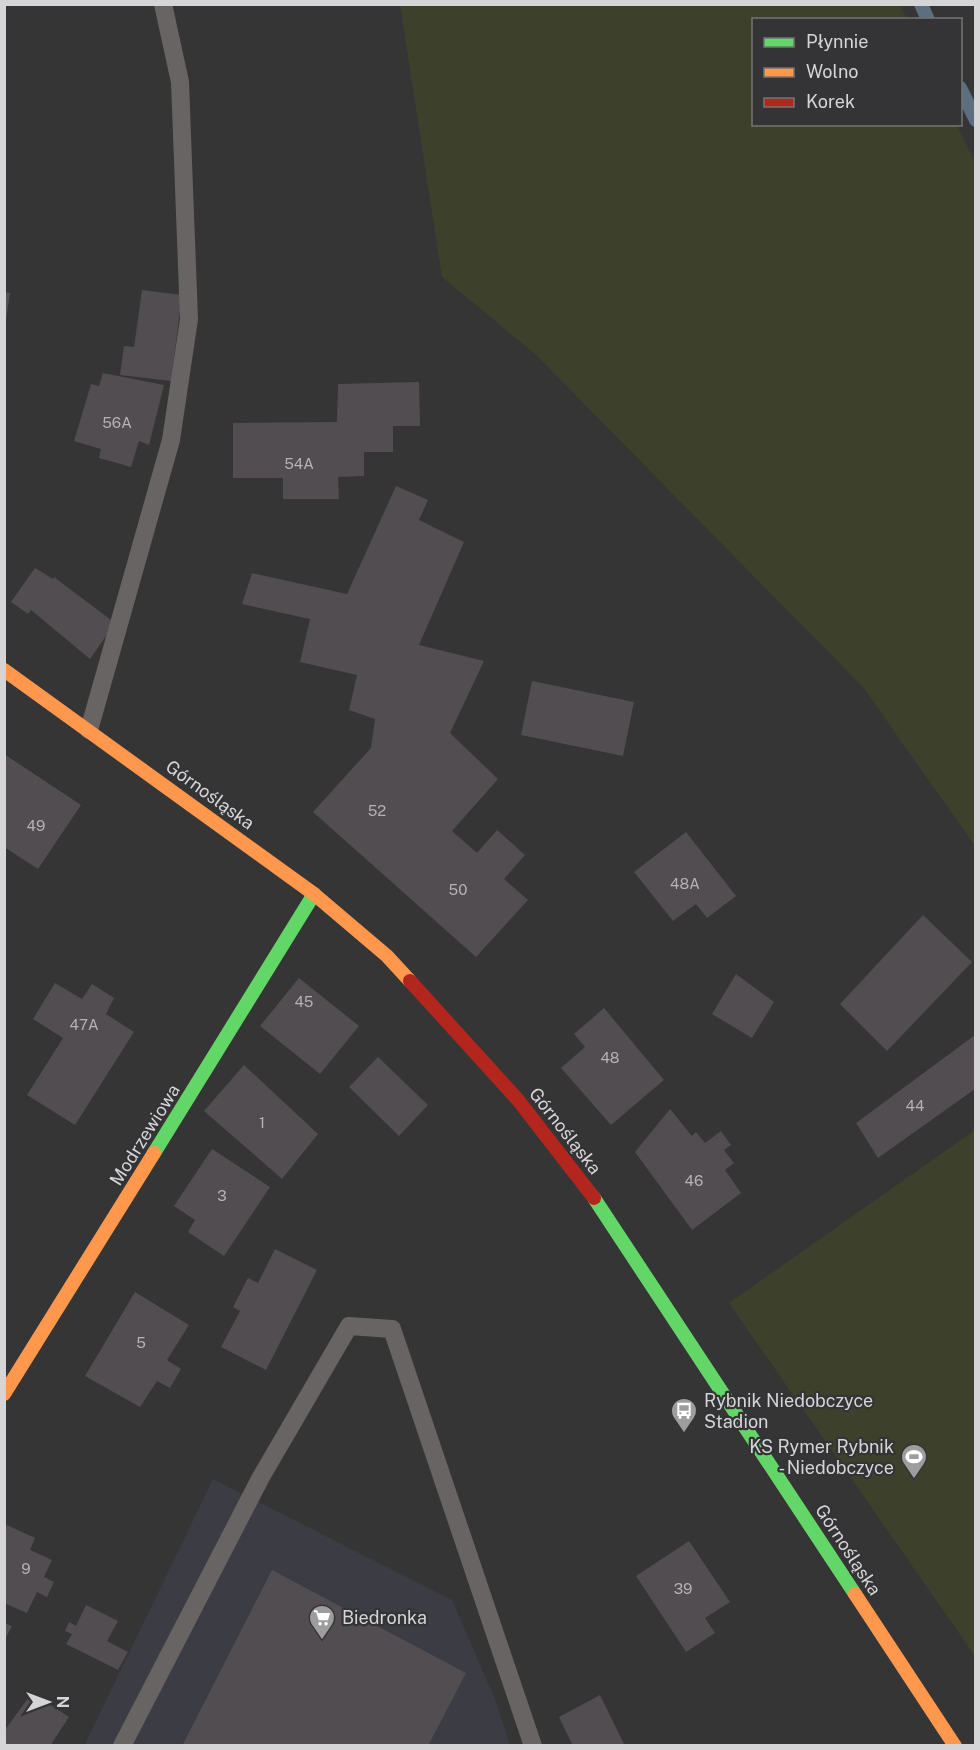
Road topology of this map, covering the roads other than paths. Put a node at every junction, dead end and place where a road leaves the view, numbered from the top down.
1 (164, 4) edge
2 (4, 670) edge
3 (89, 730) junction
4 (314, 894) junction
5 (4, 1394) edge
6 (122, 1746) edge
7 (533, 1746) edge
8 (955, 1746) edge

1 - 3 lane
2 - 3 street, Górnośląska
3 - 4 street, Górnośląska
4 - 5 street, Modrzewiowa
4 - 8 street, Górnośląska
6 - 7 lane

